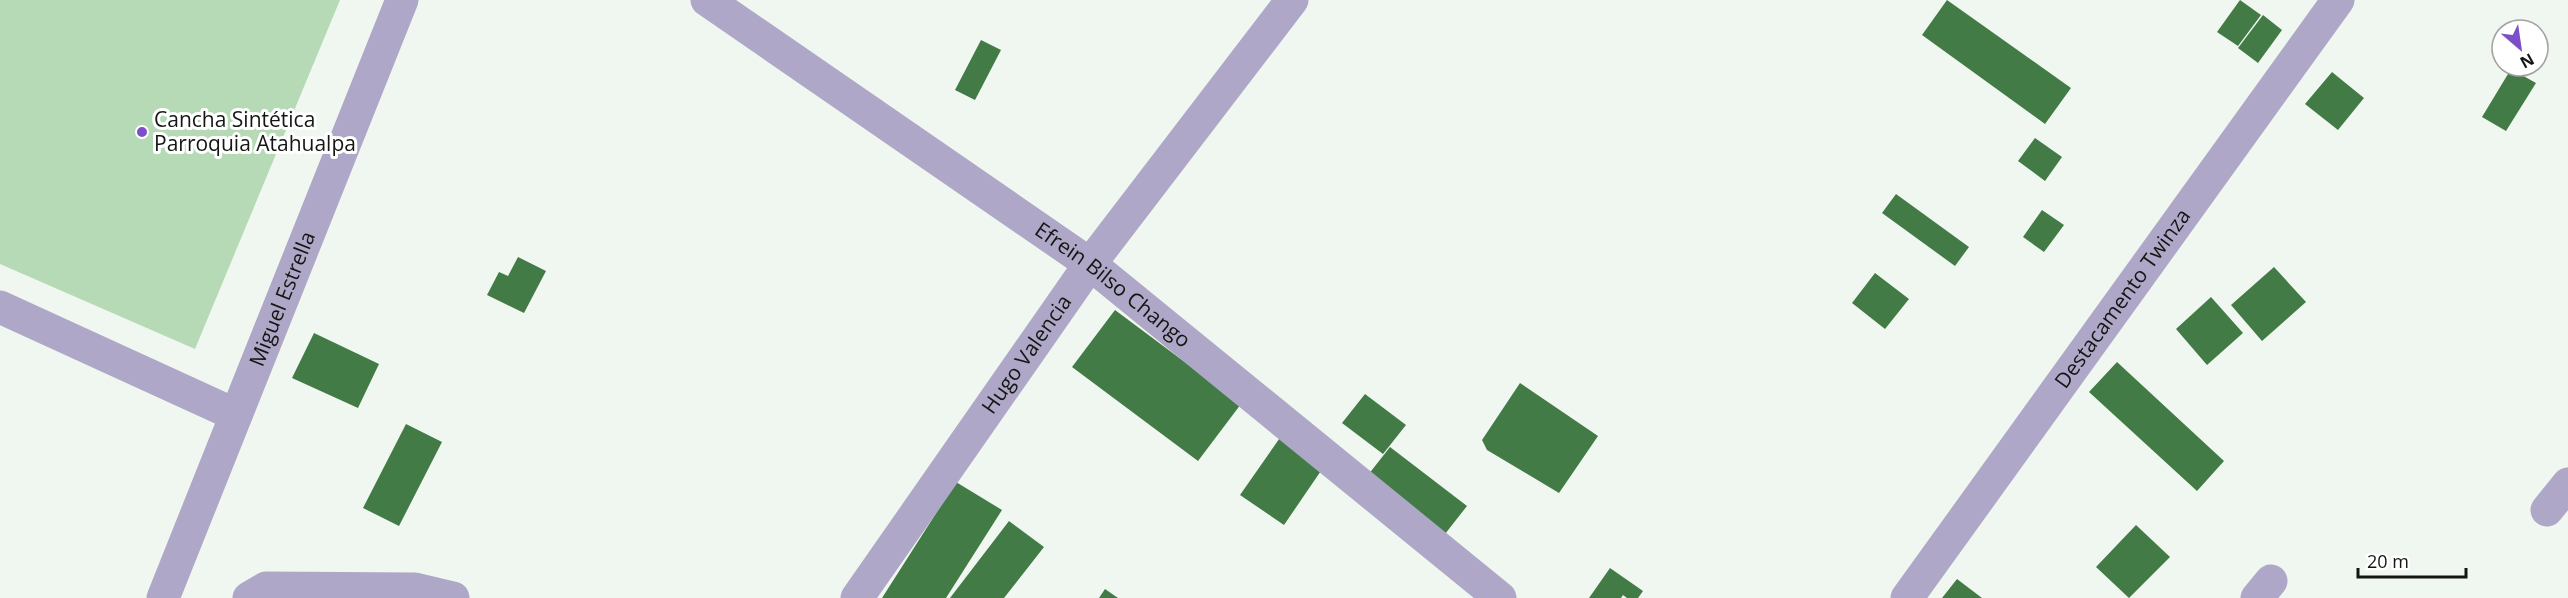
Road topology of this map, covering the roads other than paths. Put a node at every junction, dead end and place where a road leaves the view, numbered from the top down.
1 (402, 0) edge
2 (707, 0) edge
3 (1292, 0) edge
4 (2338, 0) edge
5 (1090, 264) junction
6 (0, 307) edge
7 (236, 415) junction
8 (2568, 484) edge
9 (2547, 510) dead end
10 (163, 598) edge
11 (249, 598) edge
12 (453, 598) edge
13 (857, 598) edge
14 (1500, 598) edge
15 (1907, 598) edge

1 - 7 street, Miguel Estrella
2 - 5 street, Efrein Bilso Chango
3 - 5 street, Hugo Valencia
4 - 15 street, Destacamento Twinza
5 - 13 street, Hugo Valencia
5 - 14 street, Efrein Bilso Chango
6 - 7 street
7 - 10 street, Miguel Estrella
8 - 9 street
11 - 12 street

